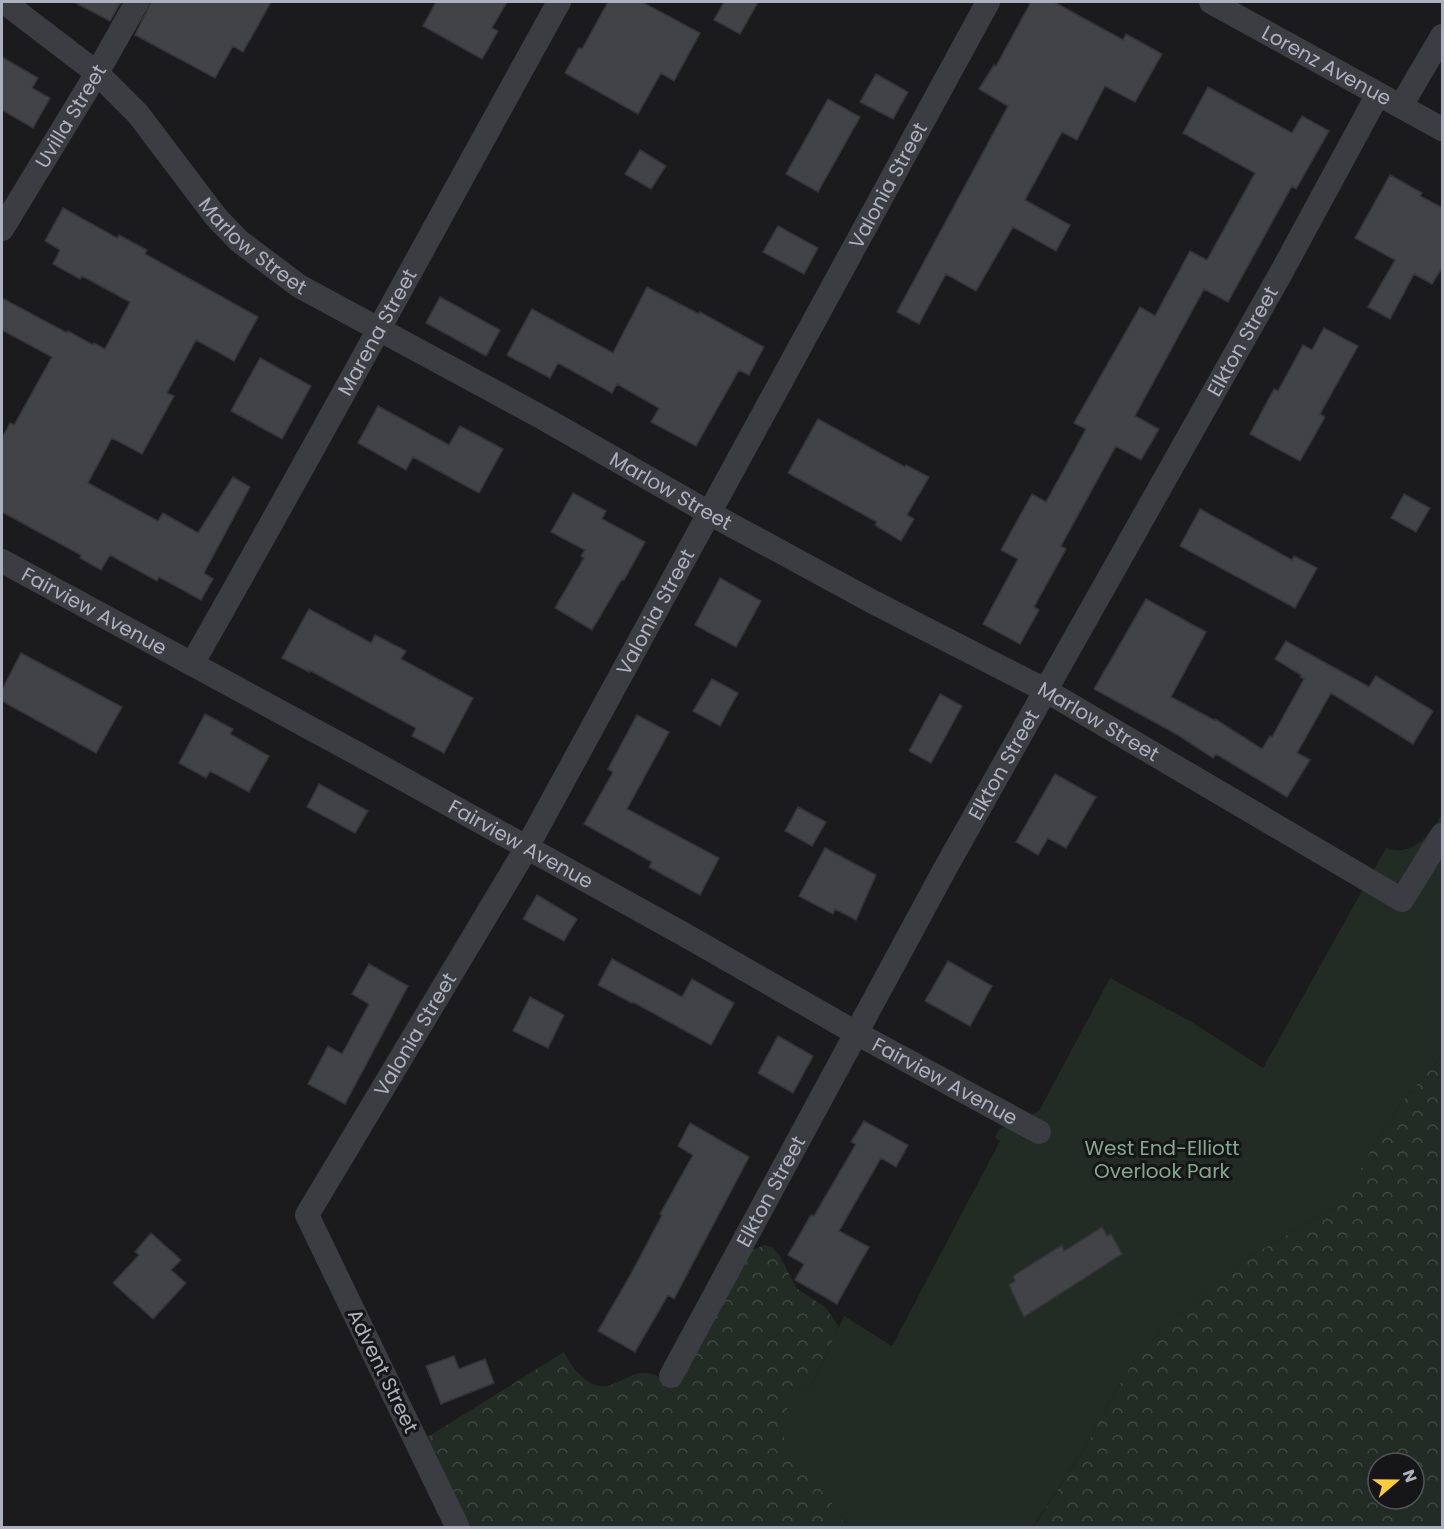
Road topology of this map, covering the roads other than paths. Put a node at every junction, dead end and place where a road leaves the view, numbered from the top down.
1 (4, 2) edge
2 (137, 2) edge
3 (560, 2) edge
4 (988, 2) edge
5 (1211, 2) edge
6 (1443, 36) edge
7 (97, 73) junction
8 (1378, 94) junction
9 (1401, 106) junction
10 (1443, 129) edge
11 (2, 229) edge
12 (378, 329) junction
13 (711, 514) junction
14 (2, 561) edge
15 (192, 664) junction
16 (1045, 690) junction
17 (1443, 835) edge
18 (526, 849) junction
19 (856, 1032) junction
20 (1039, 1132) dead end
21 (307, 1215) joint
22 (671, 1376) dead end
23 (458, 1527) edge

1 - 7 street, Marlow Street
2 - 7 street, Uvilla Street
3 - 12 street, Marena Street
4 - 13 street, Valonia Street
5 - 8 street, Lorenz Avenue
6 - 9 street
7 - 11 street, Uvilla Street
7 - 12 street, Marlow Street
8 - 9 street, Lorenz Avenue
8 - 16 street, Elkton Street
9 - 10 street, Lorenz Avenue
12 - 13 street, Marlow Street
12 - 15 street, Marena Street
13 - 16 street, Marlow Street
13 - 18 street, Valonia Street
14 - 15 street, Fairview Avenue
15 - 18 street, Fairview Avenue
16 - 17 street, Marlow Street
16 - 19 street, Elkton Street
18 - 19 street, Fairview Avenue
18 - 21 street, Valonia Street
19 - 20 street, Fairview Avenue
19 - 22 street, Elkton Street
21 - 23 street, Advent Street

